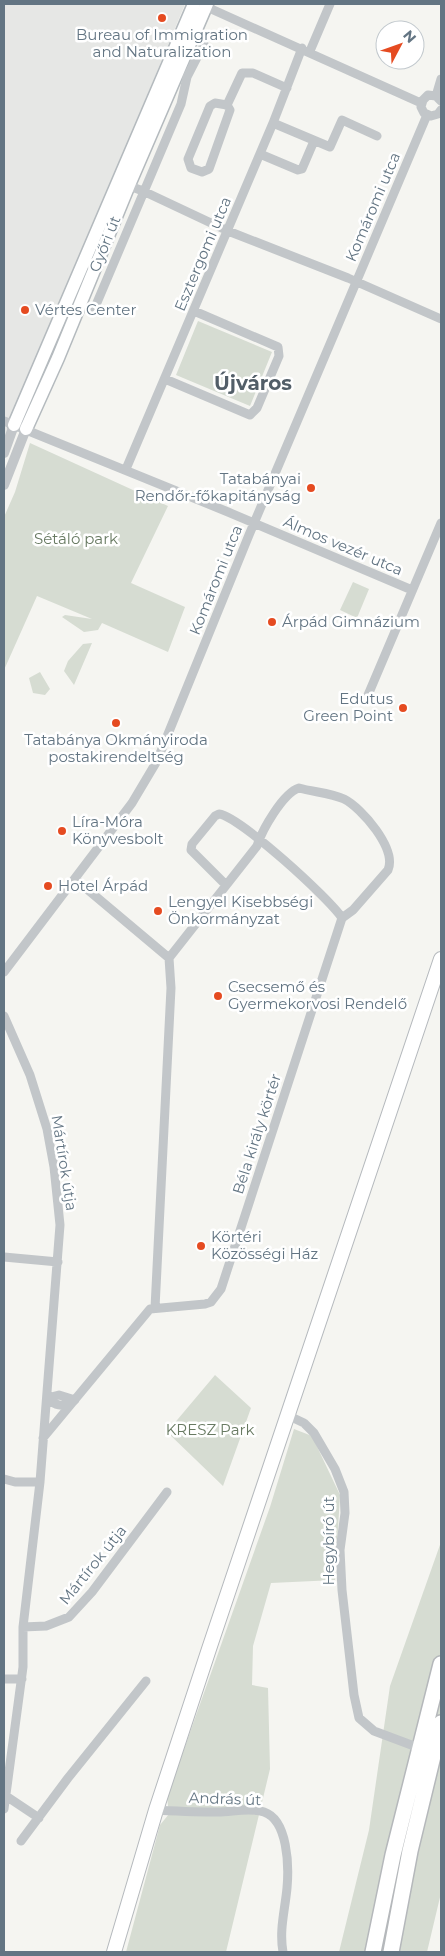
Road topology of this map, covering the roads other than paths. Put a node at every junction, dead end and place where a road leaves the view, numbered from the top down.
1 (202, 4) edge
2 (330, 4) edge
3 (204, 44) dead end
4 (306, 50) junction
5 (441, 79) edge
6 (287, 88) junction
7 (438, 98) edge
8 (421, 103) junction
9 (227, 105) junction
10 (441, 110) edge
11 (427, 115) junction
12 (273, 123) junction
13 (377, 136) dead end
14 (314, 141) junction
15 (260, 154) junction
16 (123, 184) junction
17 (143, 191) junction
18 (228, 231) junction
19 (356, 282) junction
20 (194, 311) junction
21 (94, 312) dead end
22 (441, 319) edge
23 (164, 379) junction
24 (14, 425) edge
25 (4, 452) edge
26 (126, 470) junction
27 (4, 486) edge
28 (441, 523) edge
29 (254, 524) junction
30 (412, 590) junction
31 (368, 695) dead end
32 (259, 840) junction
33 (75, 879) junction
34 (226, 885) junction
35 (342, 918) junction
36 (169, 958) junction
37 (441, 959) edge
38 (4, 972) edge
39 (4, 1016) edge
40 (4, 1257) edge
41 (58, 1262) junction
42 (155, 1308) junction
43 (46, 1398) junction
44 (75, 1400) junction
45 (287, 1415) junction
46 (42, 1438) junction
47 (4, 1479) edge
48 (40, 1482) junction
49 (167, 1492) dead end
50 (23, 1627) junction
51 (441, 1664) edge
52 (4, 1679) edge
53 (22, 1679) junction
54 (146, 1681) dead end
55 (441, 1722) edge
56 (414, 1746) dead end
57 (6, 1796) junction
58 (4, 1809) edge
59 (156, 1810) junction
60 (39, 1818) junction
61 (21, 1841) dead end
62 (114, 1952) edge
63 (282, 1952) edge
64 (373, 1952) edge
65 (391, 1952) edge

1 - 4 street
1 - 16 main road, Győri út
2 - 4 street, Esztergomi utca
3 - 17 street, Győri út
4 - 6 street, Esztergomi utca
4 - 8 street
5 - 7 street
6 - 9 street
6 - 12 street, Esztergomi utca
7 - 8 street
8 - 11 street
9 - 9 street
10 - 11 street
11 - 19 street, Komáromi utca
12 - 14 street
12 - 15 street, Esztergomi utca
13 - 14 street
14 - 15 street
15 - 18 street, Esztergomi utca
16 - 17 street
16 - 24 main road, Győri út
17 - 18 street
17 - 21 street, Győri út
18 - 19 street
18 - 20 street, Esztergomi utca
19 - 22 street
19 - 29 street, Komáromi utca
20 - 23 street, Esztergomi utca
20 - 23 street
23 - 26 street, Esztergomi utca
24 - 25 street, Győri út
24 - 26 street, Álmos vezér utca
24 - 27 street, Győri út
26 - 29 street, Álmos vezér utca
28 - 30 street
29 - 30 street, Álmos vezér utca
29 - 33 street, Komáromi utca
30 - 31 street
32 - 34 street, Béla király körtér
32 - 34 street
32 - 35 street
32 - 35 street, Béla király körtér
33 - 36 street
33 - 38 street, Komáromi utca
34 - 36 street, Béla király körtér
35 - 42 street, Béla király körtér
36 - 42 street
37 - 45 main road
39 - 41 street, Mártírok útja
40 - 41 street
41 - 43 street, Mártírok útja
42 - 44 street
43 - 44 street
43 - 46 street, Mártírok útja
44 - 46 street
45 - 56 street, Hegybíró út
45 - 59 main road
46 - 48 street, Mártírok útja
47 - 48 street
48 - 50 street, Mártírok útja
49 - 50 street, Mártírok útja
50 - 53 street, Mártírok útja
51 - 64 highway
52 - 53 street
53 - 57 street, Mártírok útja
54 - 60 street
55 - 65 highway
57 - 58 street, Mártírok útja
57 - 60 street
59 - 62 main road
59 - 63 street, András út
60 - 61 street

